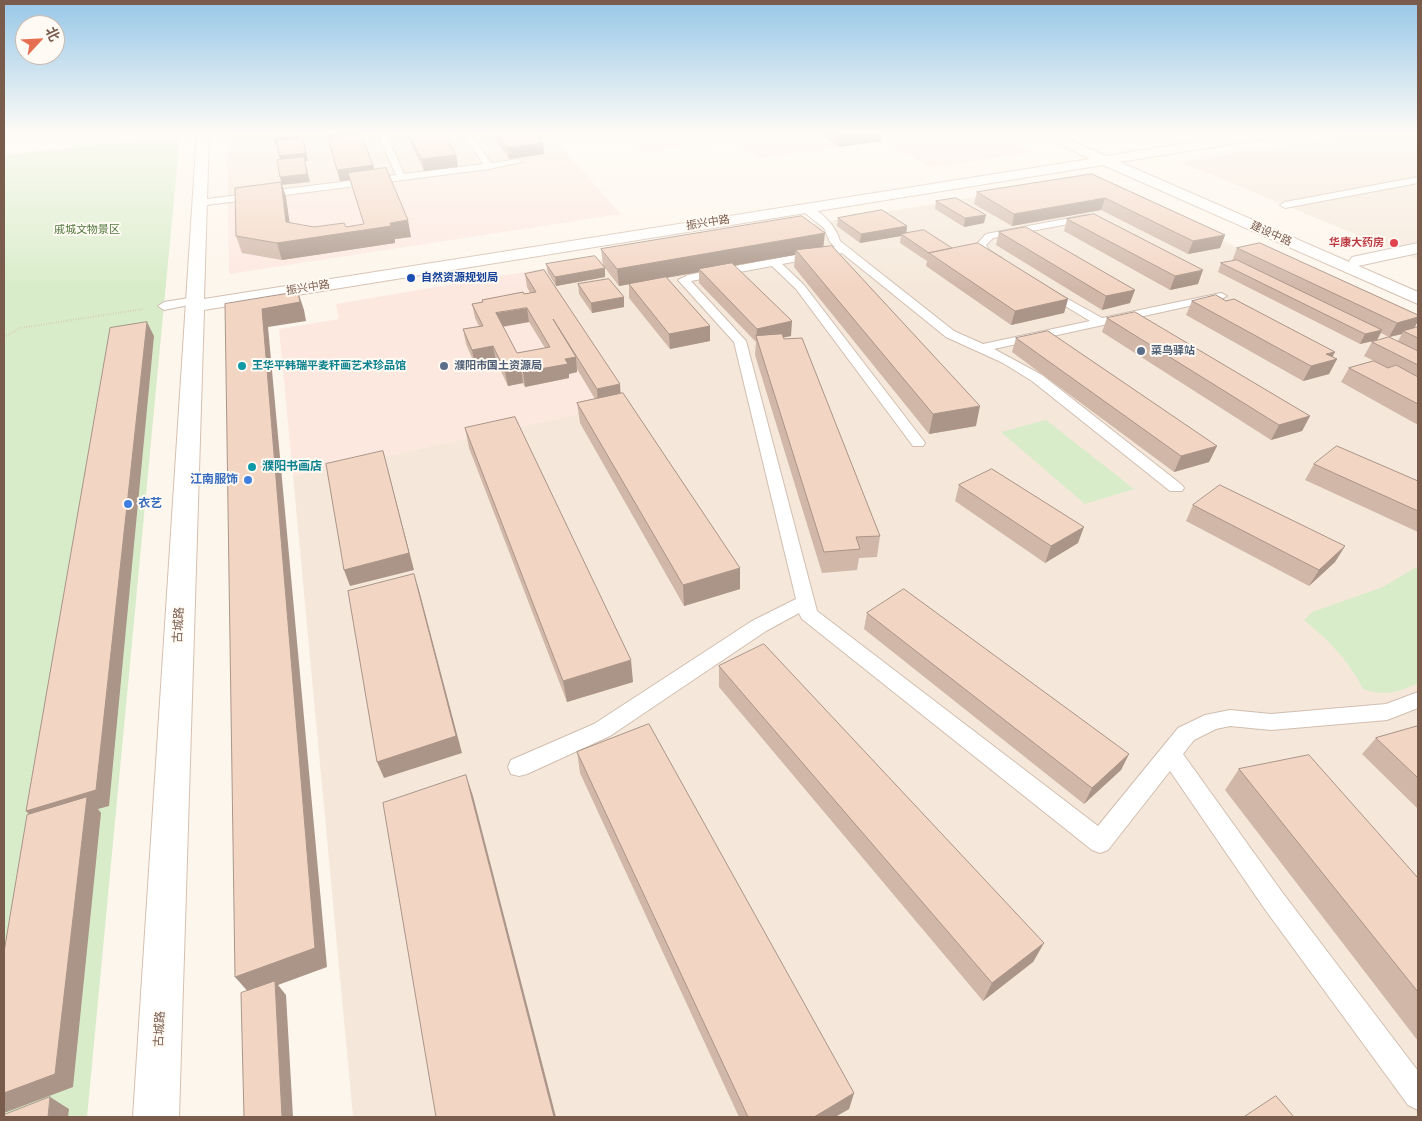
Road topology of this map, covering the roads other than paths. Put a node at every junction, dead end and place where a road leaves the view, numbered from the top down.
1 (200, 184) edge
2 (344, 184) edge
3 (935, 184) edge
4 (945, 184) edge
5 (1166, 184) edge
6 (1173, 184) edge
7 (1395, 184) edge
8 (199, 203) junction
9 (1285, 205) dead end
10 (804, 208) junction
11 (783, 211) junction
12 (1086, 218) edge
13 (798, 223) edge
14 (834, 243) junction
15 (1418, 248) edge
16 (1358, 261) junction
17 (774, 262) junction
18 (1009, 267) edge
19 (1042, 287) edge
20 (1418, 287) edge
21 (1222, 296) edge
22 (1418, 300) edge
23 (187, 303) junction
24 (1100, 322) junction
25 (982, 348) junction
26 (918, 443) dead end
27 (1176, 488) dead end
28 (806, 602) junction
29 (1418, 700) edge
30 (1170, 754) junction
31 (519, 767) dead end
32 (1418, 1095) edge
33 (156, 1117) edge

1 - 8 street, 古城路
2 - 8 lane
3 - 23 street, 振兴中路
4 - 10 street, 振兴中路
5 - 22 street, 建设中路
6 - 16 street, 建设中路
7 - 9 lane
8 - 23 street, 古城路
10 - 11 street, 振兴中路
10 - 14 lane
11 - 13 lane
11 - 23 street, 振兴中路
12 - 18 lane
14 - 17 lane
14 - 25 lane
15 - 16 street
16 - 20 street, 建设中路
17 - 26 lane
17 - 28 lane
19 - 24 lane
21 - 24 lane
23 - 33 street, 古城路
24 - 25 lane
25 - 27 lane
28 - 30 lane
28 - 31 lane
29 - 30 lane
30 - 32 lane

